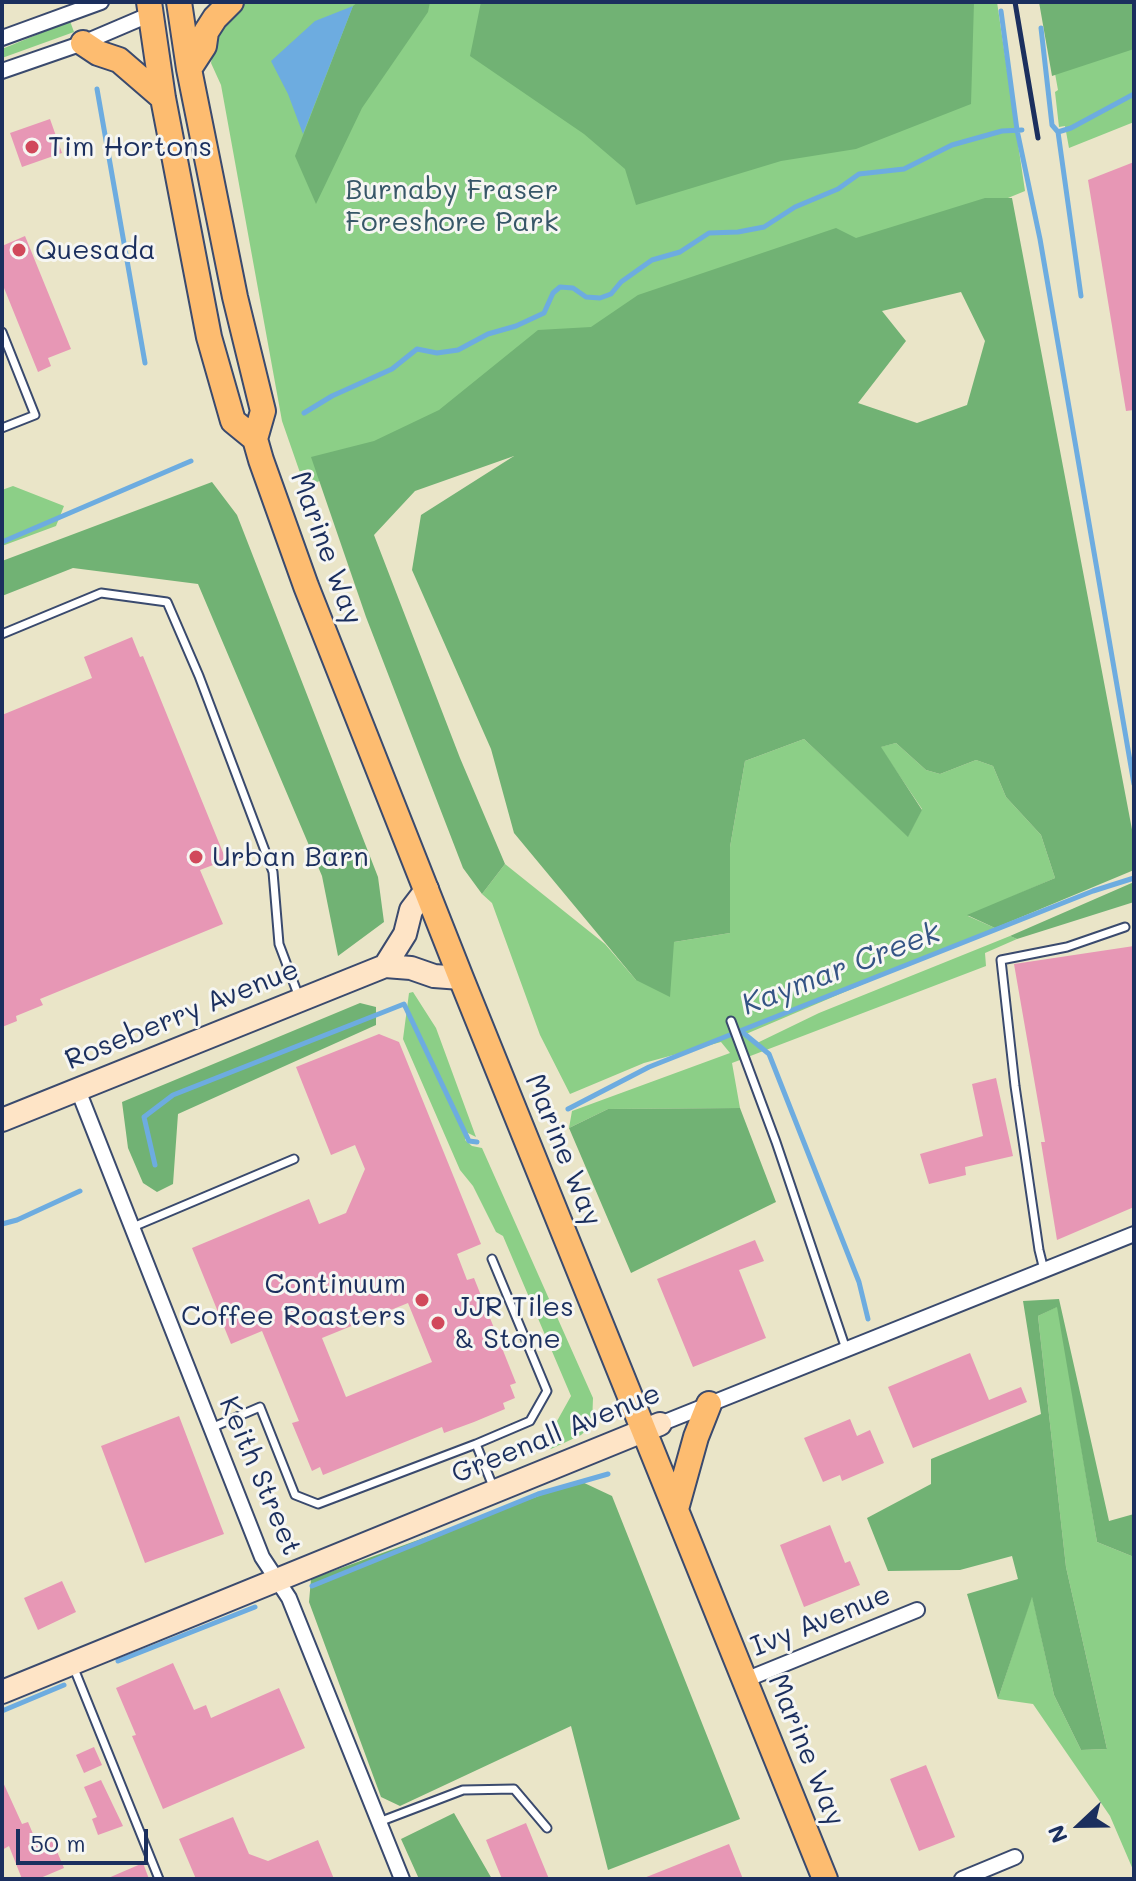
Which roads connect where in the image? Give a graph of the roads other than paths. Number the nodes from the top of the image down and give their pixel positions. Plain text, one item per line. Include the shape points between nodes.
1 (101, 2) edge
2 (231, 2) edge
3 (181, 3) edge
4 (150, 8) edge
5 (2, 38) edge
6 (83, 43) junction
7 (189, 69) junction
8 (2, 71) edge
9 (163, 98) junction
10 (2, 332) edge
11 (2, 428) edge
12 (255, 439) junction
13 (2, 634) edge
14 (427, 889) junction
15 (1125, 927) dead end
16 (385, 966) junction
17 (461, 978) junction
18 (300, 999) junction
19 (731, 1021) dead end
20 (78, 1090) junction
21 (2, 1120) edge
22 (294, 1159) dead end
23 (133, 1227) junction
24 (1134, 1234) edge
25 (492, 1259) dead end
26 (1044, 1270) junction
27 (846, 1351) junction
28 (709, 1404) junction
29 (652, 1427) junction
30 (211, 1428) junction
31 (476, 1444) junction
32 (495, 1491) junction
33 (676, 1509) junction
34 (277, 1580) junction
35 (917, 1610) dead end
36 (72, 1662) junction
37 (745, 1680) junction
38 (2, 1692) edge
39 (379, 1822) junction
40 (547, 1828) dead end
41 (1015, 1857) dead end
42 (159, 1879) edge
43 (402, 1879) edge
44 (825, 1879) edge
45 (962, 1879) edge

1 - 5 street
2 - 7 main road via 206,32 204,46
3 - 4 street
3 - 7 main road, Marine Way
4 - 6 street
4 - 9 main road, Marine Way
6 - 8 street
6 - 9 main road via 119,60
7 - 12 main road, Marine Way via 263,411
9 - 12 main road, Marine Way via 213,351 233,421
10 - 11 lane via 35,415
12 - 14 main road, Marine Way via 306,586
13 - 18 lane via 101,593 167,602 273,872 279,944
14 - 16 street
14 - 17 main road, Marine Way
15 - 26 lane via 1067,947 1001,960
16 - 17 street
16 - 18 street, Roseberry Avenue
17 - 29 main road, Marine Way
18 - 20 street, Roseberry Avenue
19 - 27 lane
20 - 21 street, Roseberry Avenue
20 - 23 street, Keith Street
22 - 23 lane
23 - 30 street, Keith Street
24 - 26 street, Greenall Avenue
25 - 31 lane via 547,1391 530,1421
26 - 27 street, Greenall Avenue
27 - 28 street, Greenall Avenue
28 - 29 street, Greenall Avenue
28 - 33 main road
29 - 32 street, Greenall Avenue
29 - 33 main road, Marine Way
30 - 31 lane via 260,1407 295,1495 318,1504
30 - 34 street, Keith Street via 262,1557
31 - 32 lane
32 - 34 street, Greenall Avenue
33 - 37 main road, Marine Way
34 - 36 street, Greenall Avenue
34 - 39 street, Keith Street via 289,1598
35 - 37 street, Ivy Avenue
36 - 38 street, Greenall Avenue
36 - 42 lane
37 - 44 main road, Marine Way
39 - 40 lane via 463,1790 514,1789
39 - 43 street, Keith Street
41 - 45 street

